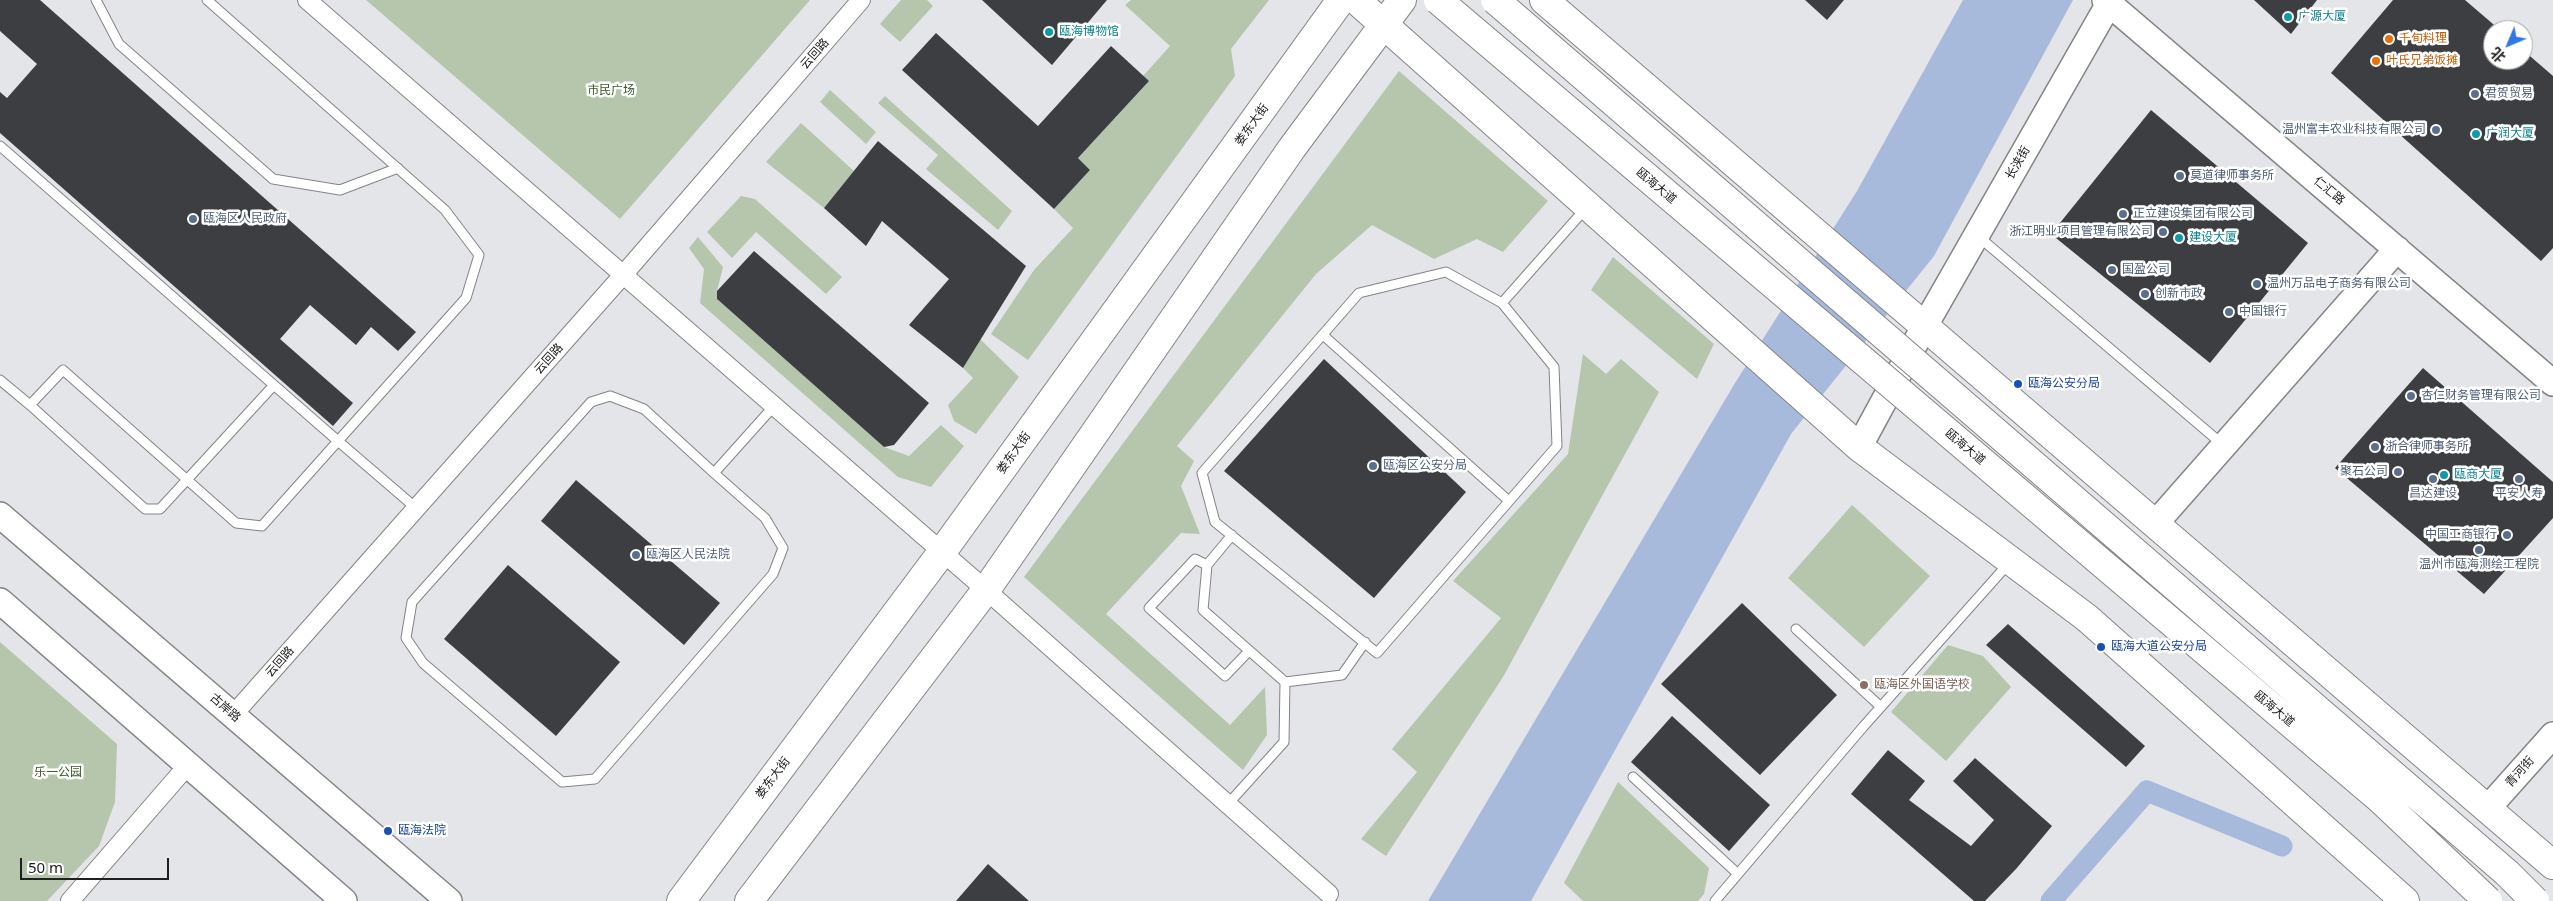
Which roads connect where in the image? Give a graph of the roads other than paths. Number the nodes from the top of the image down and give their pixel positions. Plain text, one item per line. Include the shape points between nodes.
1 (96, 0) edge
2 (207, 0) edge
3 (307, 0) edge
4 (861, 0) edge
5 (1342, 0) edge
6 (1356, 0) edge
7 (1402, 0) edge
8 (1438, 0) edge
9 (1495, 0) edge
10 (1544, 0) edge
11 (2109, 1) edge
12 (1384, 24) junction
13 (0, 146) edge
14 (398, 168) junction
15 (1588, 206) junction
16 (1977, 235) junction
17 (2397, 249) junction
18 (623, 275) junction
19 (1502, 303) junction
20 (1924, 326) junction
21 (1322, 335) junction
22 (0, 380) edge
23 (2553, 383) edge
24 (274, 385) junction
25 (30, 405) junction
26 (774, 406) junction
27 (338, 441) junction
28 (2224, 446) junction
29 (1859, 447) junction
30 (714, 473) junction
31 (188, 482) junction
32 (1509, 501) junction
33 (416, 508) junction
34 (0, 515) edge
35 (2155, 524) junction
36 (1232, 535) junction
37 (942, 552) junction
38 (2011, 561) junction
39 (1207, 566) junction
40 (986, 590) junction
41 (0, 601) edge
42 (1796, 628) dead end
43 (1365, 642) junction
44 (1249, 650) junction
45 (1285, 682) junction
46 (1880, 707) junction
47 (233, 715) junction
48 (2553, 735) edge
49 (188, 765) junction
50 (1633, 777) dead end
51 (1228, 804) junction
52 (2487, 809) junction
53 (2553, 865) edge
54 (1738, 874) junction
55 (1329, 894) dead end
56 (70, 901) edge
57 (344, 901) edge
58 (449, 901) edge
59 (681, 901) edge
60 (749, 901) edge
61 (1715, 901) edge
62 (2405, 901) edge
63 (2488, 901) edge
64 (2535, 901) edge

1 - 14 lane via 119,44 274,178 340,190
2 - 14 lane
3 - 18 street
4 - 18 street, 云回路
5 - 37 main road, 娄东大街
6 - 12 main road
7 - 12 main road
8 - 63 main road, 瓯海大道, bridge via 2380,798
9 - 64 main road, bridge via 2492,860
10 - 20 main road
11 - 16 street, 长浃街
11 - 17 street, 仁汇路
12 - 15 main road
12 - 40 main road via 1292,148
13 - 24 lane
14 - 27 lane via 445,210 479,254 466,298
15 - 19 lane
15 - 29 main road
16 - 20 street, 长浃街
16 - 28 lane
17 - 23 street, 仁汇路
17 - 28 street
18 - 26 street
18 - 33 street, 云回路
19 - 21 lane via 1446,272 1359,293
19 - 32 lane via 1554,367 1556,446
20 - 29 street, 长浃街
20 - 35 main road
21 - 32 lane
21 - 36 lane via 1202,473 1215,522
22 - 25 lane
24 - 27 lane
24 - 31 lane
25 - 31 lane via 145,509 160,510
25 - 31 lane via 63,370
26 - 30 lane
26 - 37 street
27 - 31 lane via 262,526 236,523
27 - 33 lane
28 - 35 street
29 - 38 main road
30 - 30 lane via 644,409 610,396 590,402 412,602 406,638 423,664 562,782 595,779 773,574 783,548 765,518
32 - 43 lane via 1377,653
33 - 47 street, 云回路
34 - 47 street, 古岸路
35 - 52 main road
36 - 39 lane
36 - 43 lane
37 - 40 street
37 - 59 main road, 娄东大街
38 - 46 lane
38 - 62 main road via 2087,618
39 - 44 lane via 1203,610
39 - 44 lane via 1194,559 1149,608 1224,676
40 - 51 street
40 - 60 main road
41 - 49 street
42 - 46 lane
43 - 45 lane via 1342,675
44 - 45 lane
45 - 51 lane via 1284,742
46 - 54 lane
47 - 58 street, 古岸路
48 - 52 street, 青河街
49 - 56 street
49 - 57 street
50 - 54 lane
51 - 55 street
52 - 53 main road
54 - 61 lane

